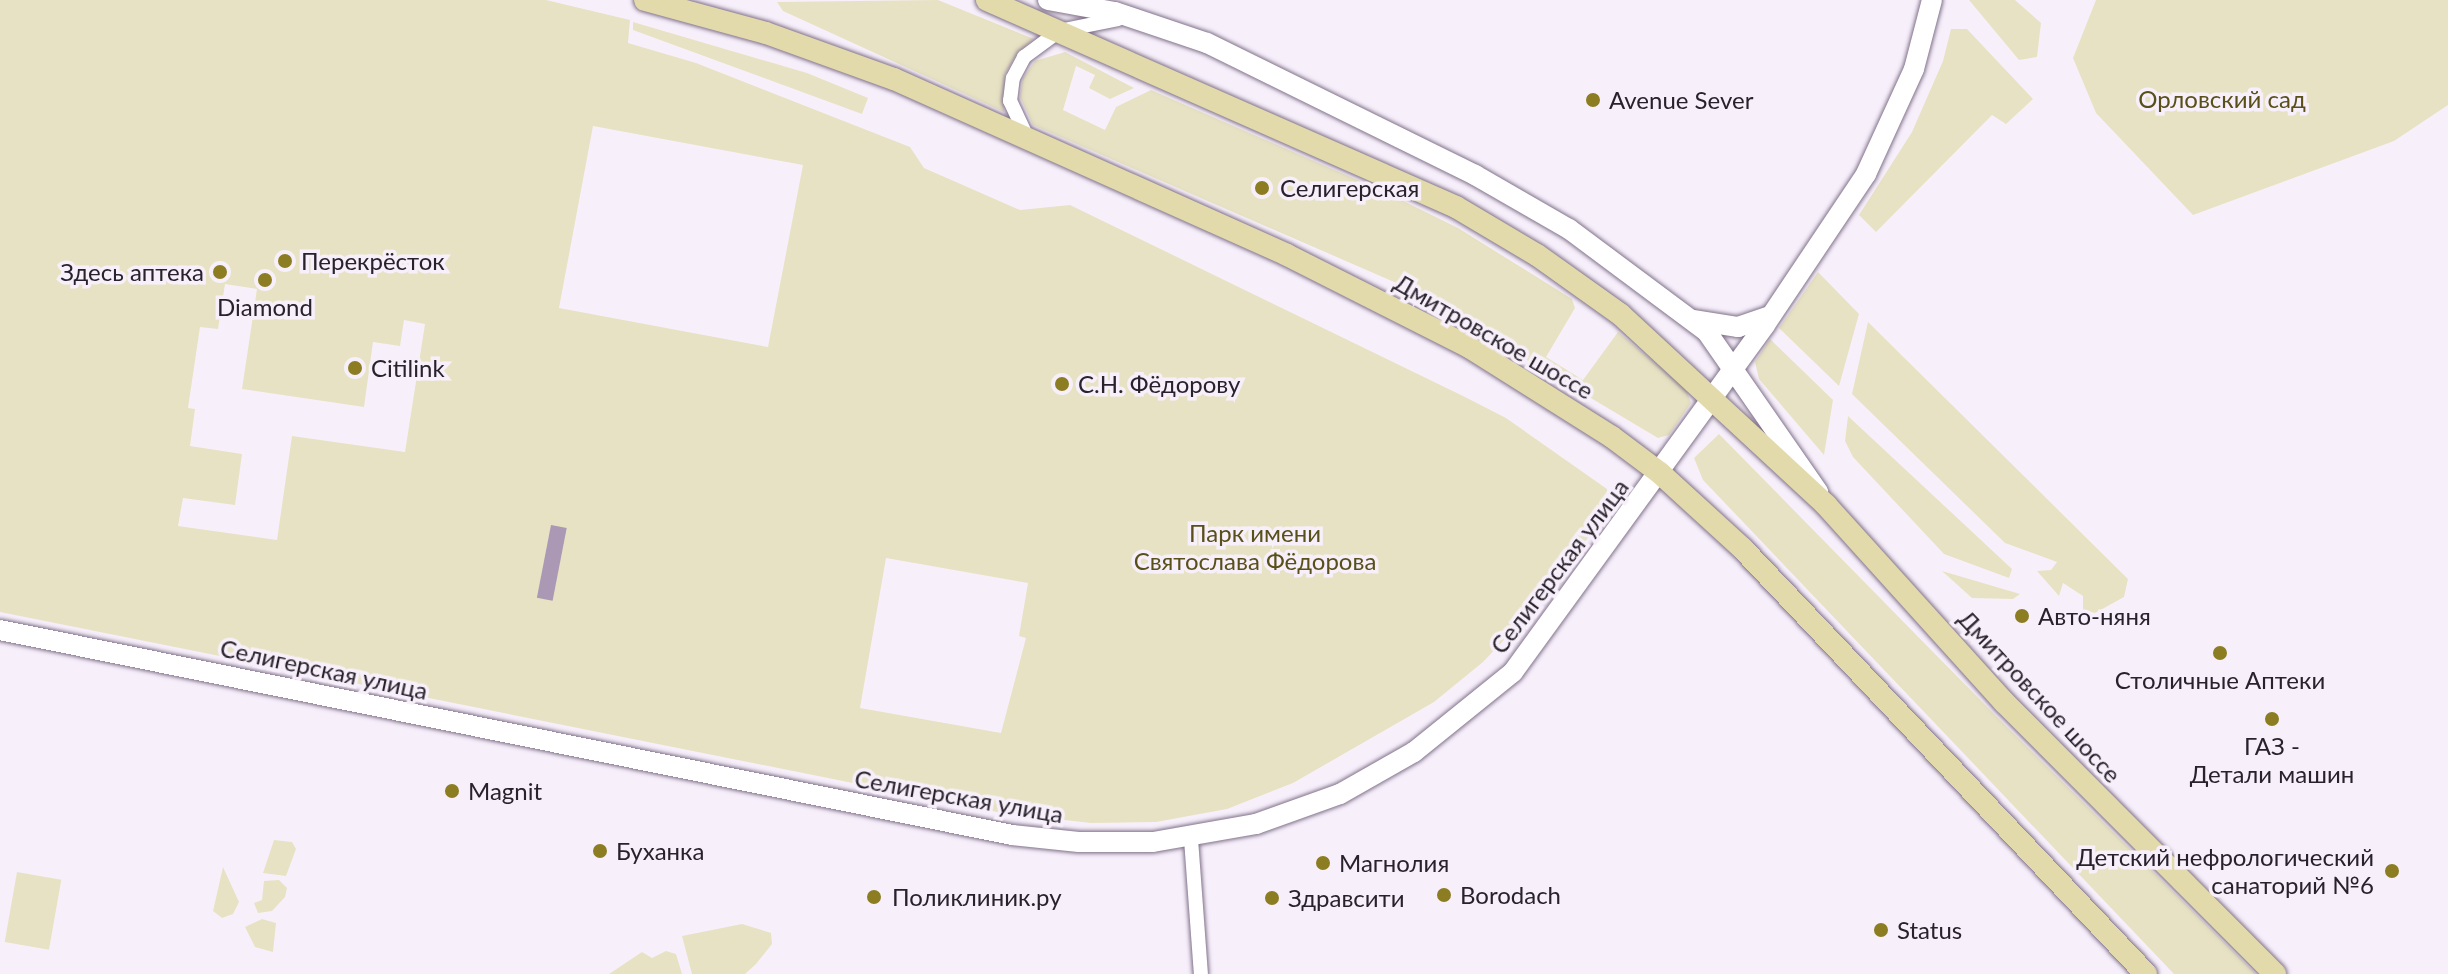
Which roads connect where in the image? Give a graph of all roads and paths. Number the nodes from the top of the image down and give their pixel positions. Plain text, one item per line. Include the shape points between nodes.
1 (645, 0) edge
2 (987, 0) edge
3 (1048, 0) edge
4 (1129, 0) edge
5 (1932, 0) edge
6 (1139, 18) junction
7 (1059, 31) junction
8 (1207, 43) junction
9 (1042, 147) junction
10 (1773, 314) junction
11 (1693, 320) junction
12 (1735, 367) junction
13 (1712, 397) junction
14 (1660, 473) junction
15 (1826, 505) junction
16 (0, 630) edge
17 (1191, 839) junction
18 (1201, 974) edge
19 (2146, 974) edge
20 (2275, 974) edge

1 - 9 main road, Дмитровское шоссе via 839,58
2 - 7 main road, Дмитровское шоссе
3 - 6 street
4 - 8 street
5 - 10 street, Селигерская улица via 1914,69 1884,141
6 - 7 street via 1088,21
6 - 8 street
7 - 9 street via 1024,57 1010,89 1017,123
7 - 13 main road, Дмитровское шоссе via 1456,207 1537,255 1621,315
8 - 11 street via 1475,175 1569,229
9 - 14 main road, Дмитровское шоссе via 1391,304 1469,347
10 - 11 street via 1738,327
10 - 12 street, Селигерская улица
11 - 12 street
12 - 13 street, Селигерская улица
12 - 15 street
13 - 14 street, Селигерская улица
13 - 15 main road, Дмитровское шоссе
14 - 17 street, Селигерская улица via 1513,672 1444,733 1340,794 1256,824
14 - 19 main road, Дмитровское шоссе via 1742,548
15 - 20 main road, Дмитровское шоссе via 2004,702
16 - 17 street, Селигерская улица via 1012,835 1079,842
17 - 18 street

